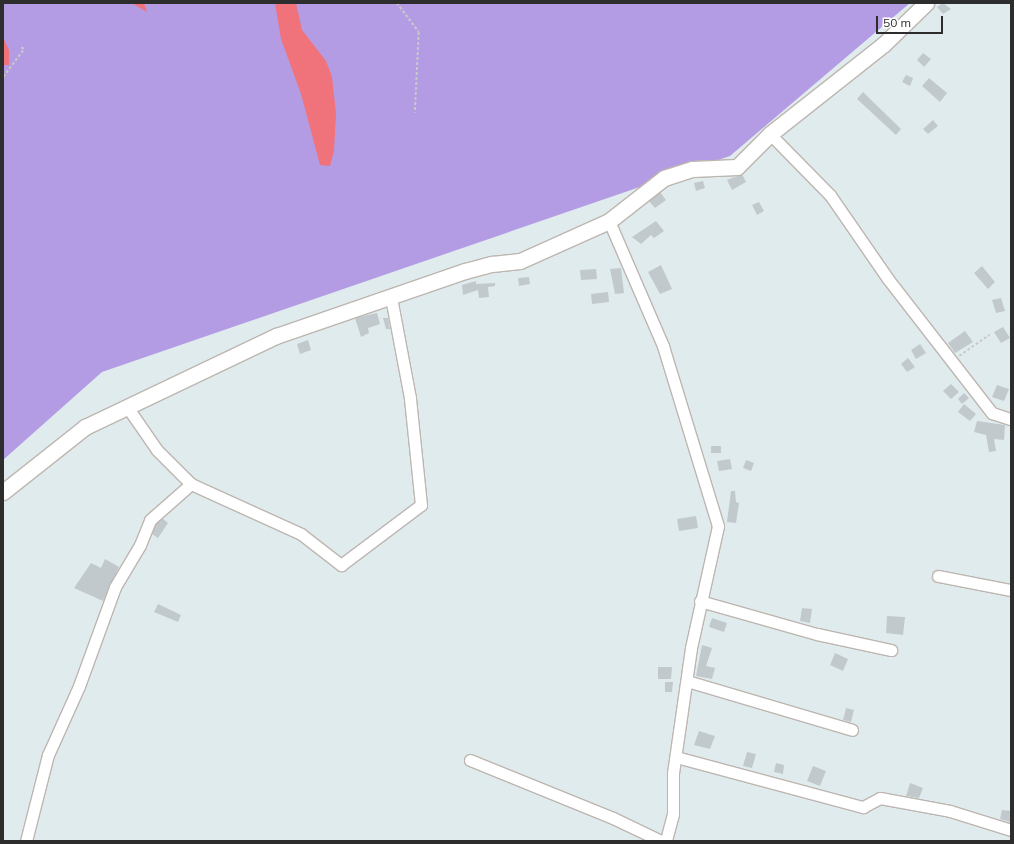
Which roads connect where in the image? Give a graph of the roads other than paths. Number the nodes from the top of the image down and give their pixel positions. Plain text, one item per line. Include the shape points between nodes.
1 (926, 3) edge
2 (770, 134) junction
3 (609, 221) junction
4 (391, 297) junction
5 (128, 408) junction
6 (1011, 418) edge
7 (191, 484) junction
8 (3, 492) edge
9 (938, 576) dead end
10 (1011, 590) edge
11 (700, 601) junction
12 (890, 650) dead end
13 (687, 681) junction
14 (852, 730) dead end
15 (676, 757) junction
16 (470, 760) dead end
17 (1011, 830) edge
18 (26, 841) edge
19 (661, 841) edge
20 (666, 841) edge

1 - 2 main road via 884,44
2 - 3 main road via 737,167 692,169 664,178
2 - 6 street via 830,195 888,279 992,413
3 - 4 main road via 520,260 465,271
3 - 11 street via 663,346 718,526
4 - 5 main road via 276,336
4 - 7 street via 410,398 421,505 341,566 301,534
5 - 7 street via 157,450
5 - 8 main road via 85,427
7 - 18 street via 150,520 140,545 115,587 101,619 79,686 48,755
9 - 10 street
11 - 12 street via 817,634
11 - 13 street
13 - 14 street
13 - 15 street
15 - 17 street via 863,807 880,798 950,811
15 - 20 street via 673,814
16 - 19 street via 613,818

